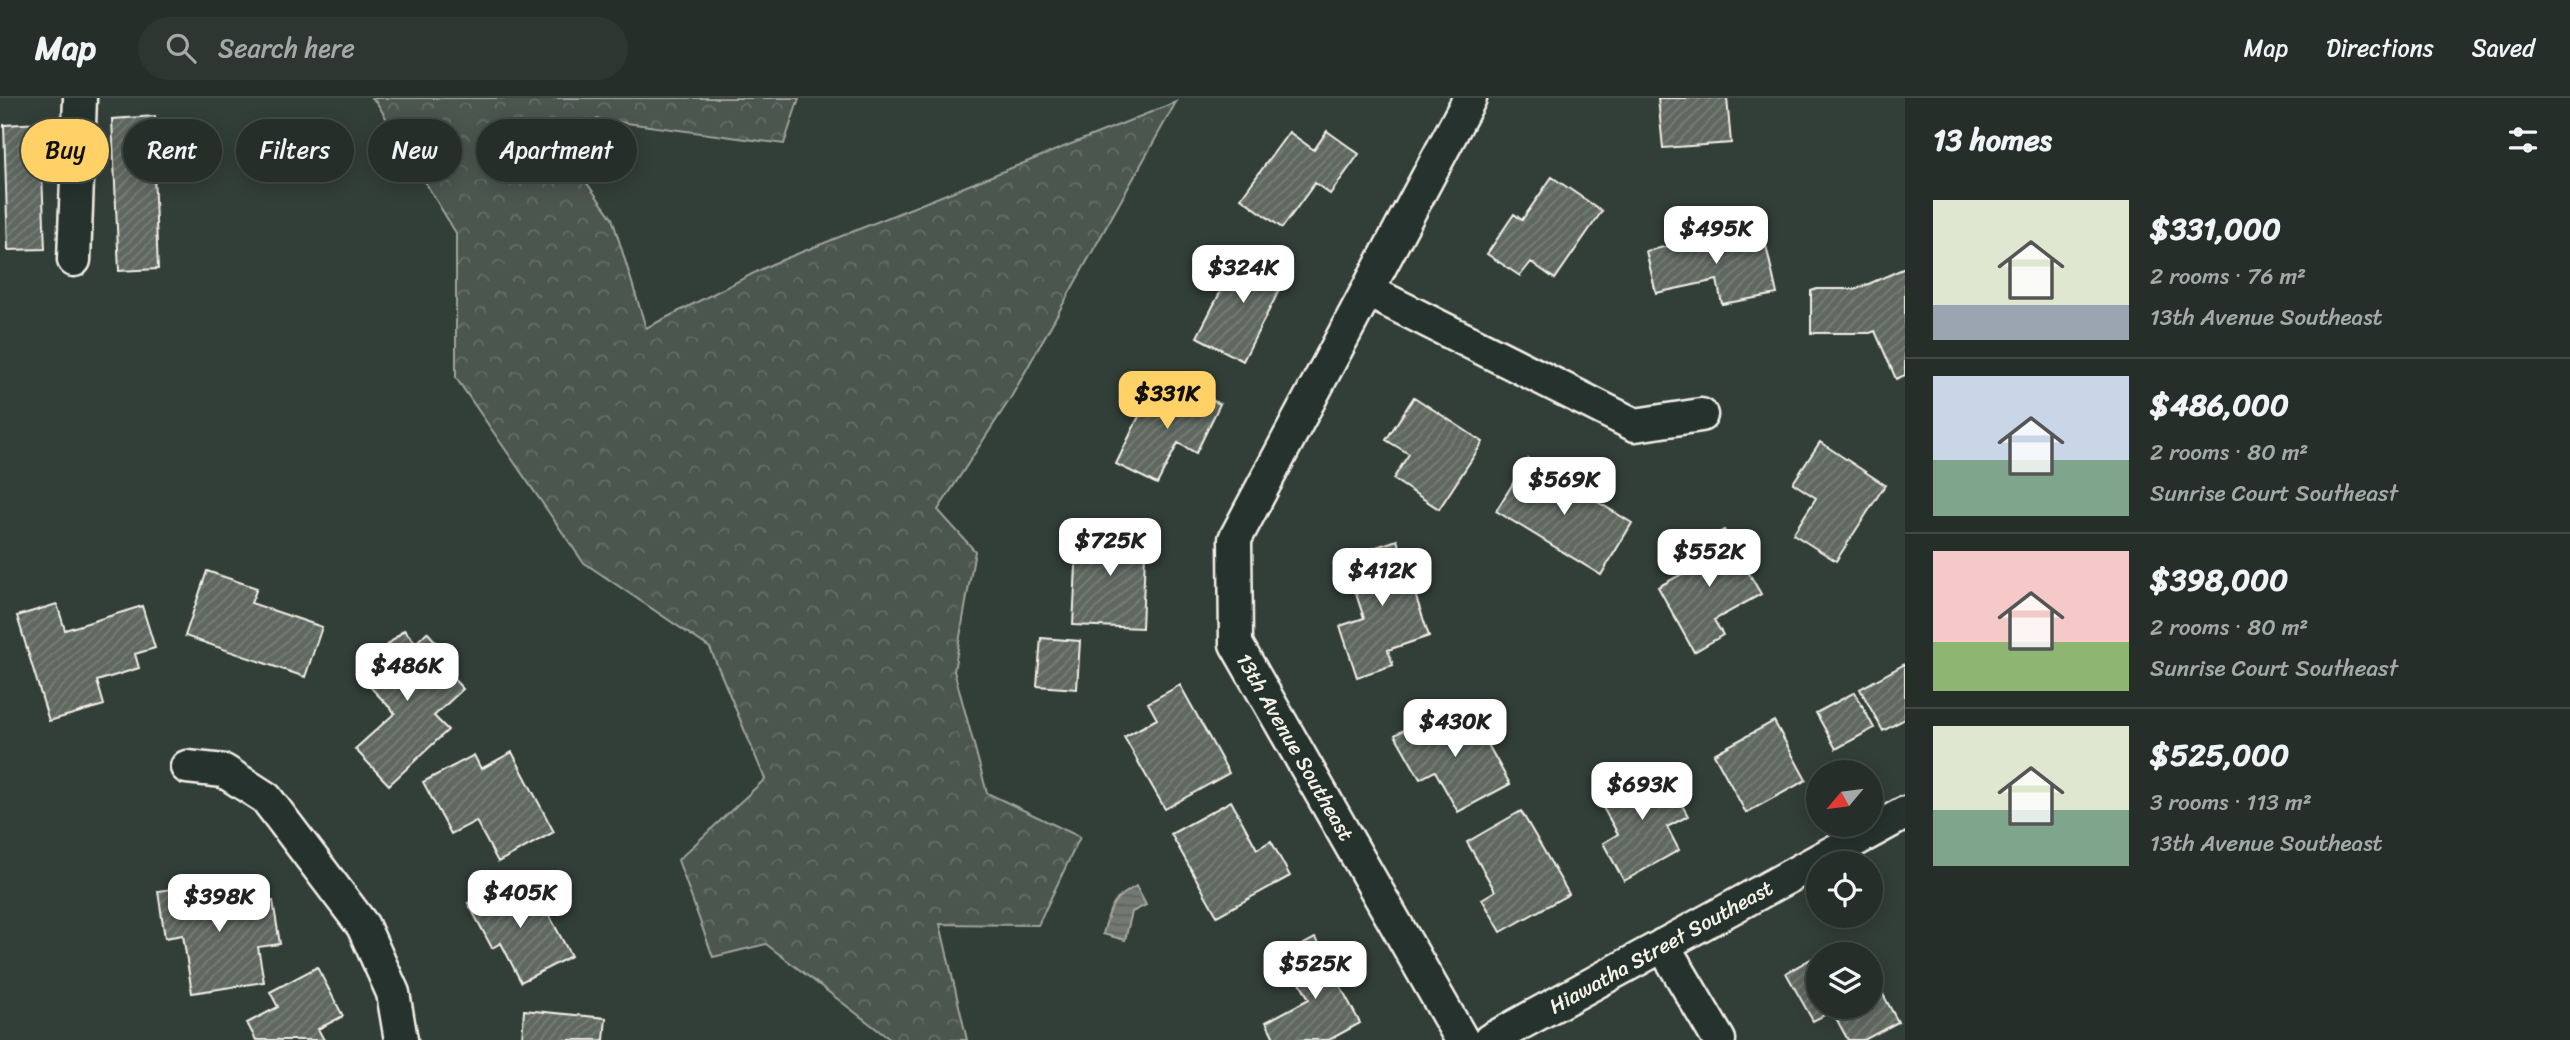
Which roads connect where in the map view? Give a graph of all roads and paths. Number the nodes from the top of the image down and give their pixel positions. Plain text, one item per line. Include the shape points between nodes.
1 (80, 98) edge
2 (1470, 98) edge
3 (75, 260) dead end
4 (1368, 291) junction
5 (1700, 415) dead end
6 (187, 766) dead end
7 (1905, 813) edge
8 (1663, 945) junction
9 (401, 1040) edge
10 (1462, 1040) edge
11 (1490, 1040) edge
12 (1719, 1040) edge

1 - 3 street
2 - 4 street, 13th Avenue Southeast
4 - 5 street via 1635,425
4 - 10 street, 13th Avenue Southeast via 1235,539 1236,644
6 - 9 street via 224,771 267,798 363,926 393,993
7 - 8 street, Hiawatha Street Southeast
8 - 11 street, Hiawatha Street Southeast
8 - 12 street

